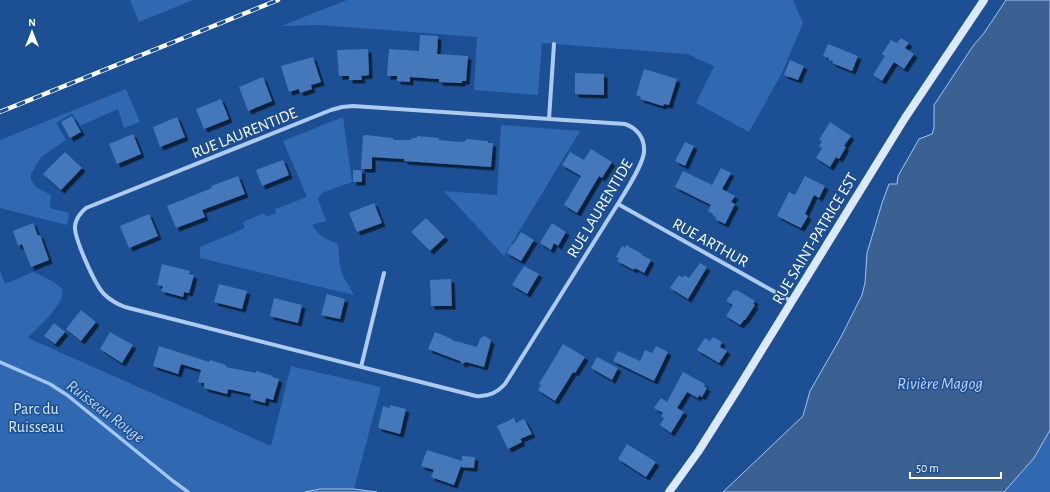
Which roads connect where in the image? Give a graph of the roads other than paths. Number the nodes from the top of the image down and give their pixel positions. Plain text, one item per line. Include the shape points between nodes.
1 (984, 0) edge
2 (554, 44) dead end
3 (549, 119) junction
4 (618, 204) junction
5 (384, 273) dead end
6 (792, 301) junction
7 (361, 367) junction
8 (669, 492) edge

1 - 6 street, RUE SAINT-PATRICE EST via 900,124
2 - 3 street
3 - 4 street, RUE LAURENTIDE via 625,124 635,129 644,146 643,158
3 - 7 street, RUE LAURENTIDE via 342,107 86,208 78,216 76,234 96,283 105,295 118,304
4 - 6 street, RUE ARTHUR
4 - 7 street, RUE LAURENTIDE via 505,384 497,392 487,396 476,396
5 - 7 street
6 - 8 street, RUE SAINT-PATRICE EST via 706,439

